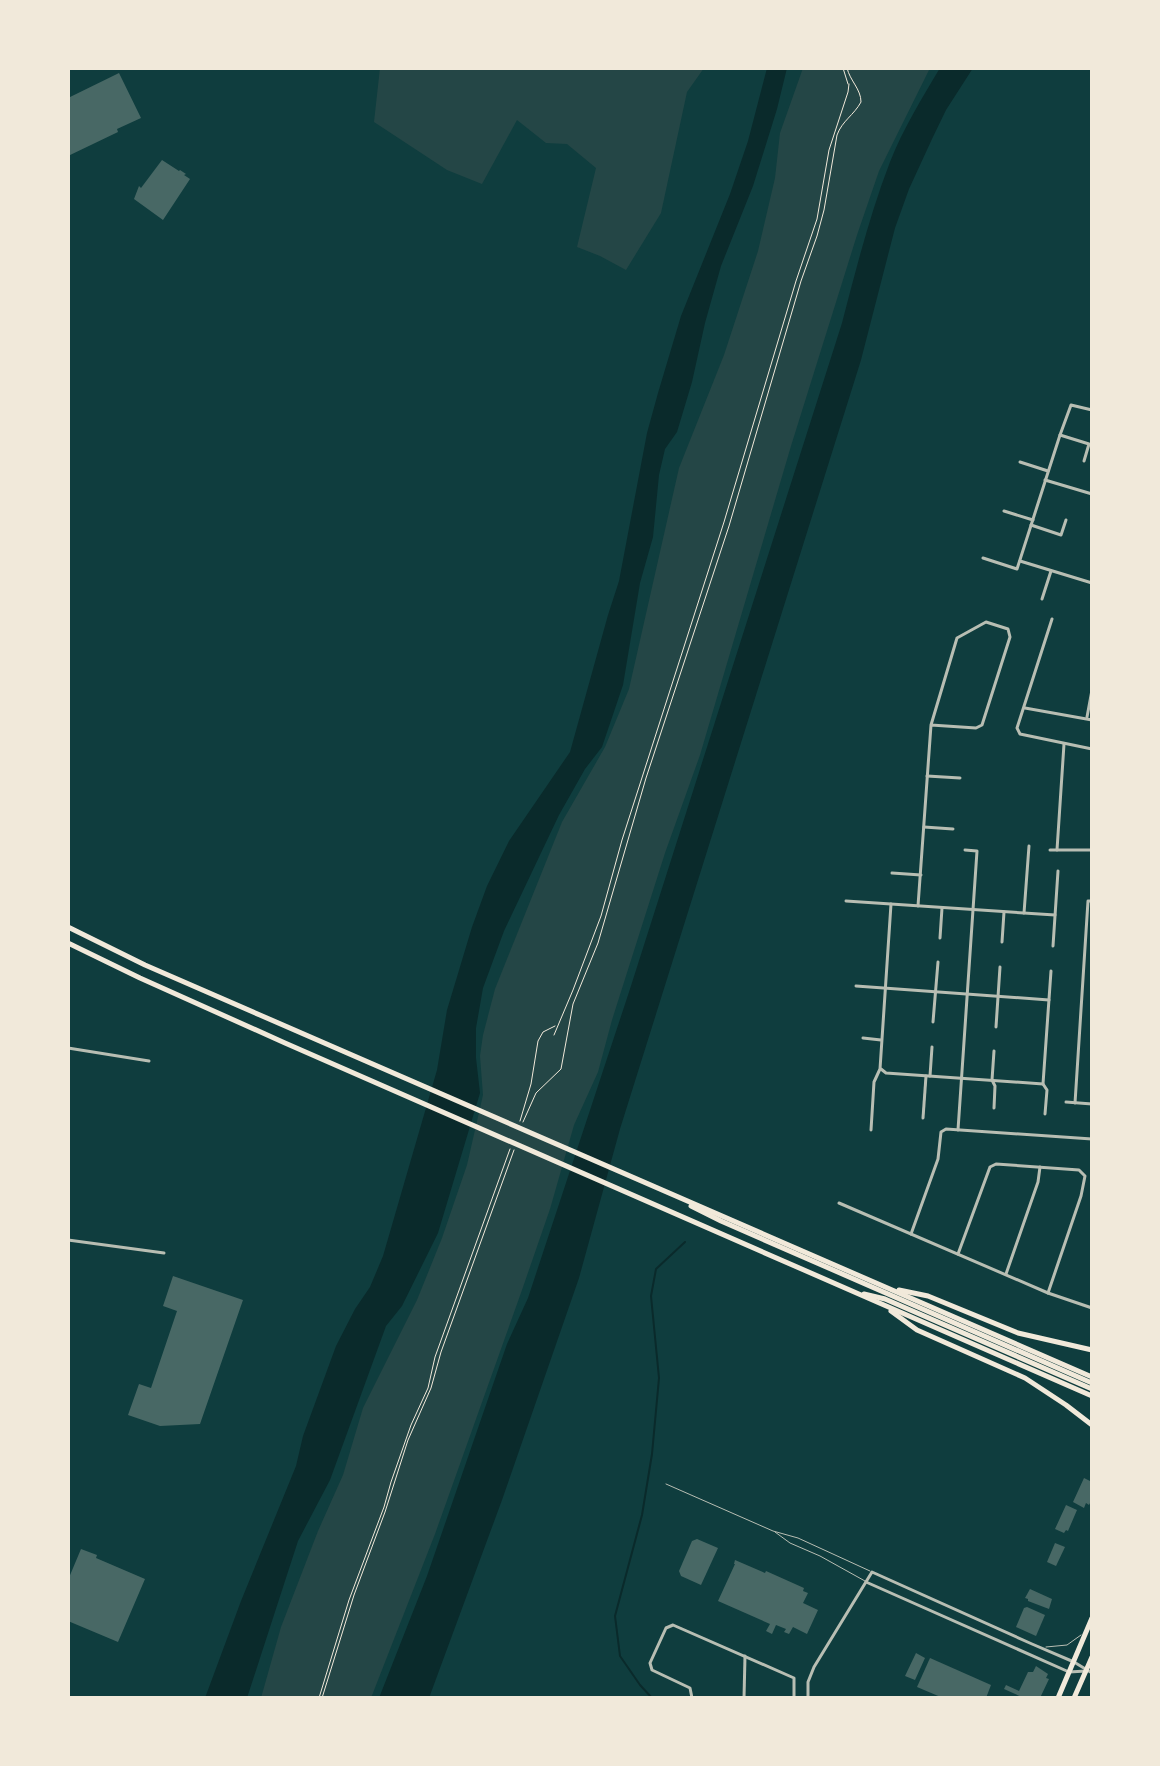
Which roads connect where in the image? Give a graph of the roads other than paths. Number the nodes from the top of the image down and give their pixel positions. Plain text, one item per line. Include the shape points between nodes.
1 (1092, 410) edge
2 (1060, 435) junction
3 (1084, 461) dead end
4 (1020, 462) dead end
5 (1048, 471) junction
6 (1045, 480) junction
7 (1092, 494) edge
8 (1004, 511) dead end
9 (1033, 520) junction
10 (1066, 520) dead end
11 (1031, 525) junction
12 (983, 558) dead end
13 (1020, 561) junction
14 (1051, 571) junction
15 (1092, 583) edge
16 (1042, 599) dead end
17 (1052, 619) dead end
18 (1092, 690) edge
19 (1024, 707) junction
20 (1086, 719) junction
21 (1092, 720) edge
22 (931, 725) junction
23 (1064, 744) junction
24 (1092, 749) edge
25 (927, 776) junction
26 (960, 778) dead end
27 (924, 827) junction
28 (953, 829) dead end
29 (1029, 846) dead end
30 (965, 850) dead end
31 (1050, 850) dead end
32 (1057, 850) junction
33 (1092, 850) edge
34 (1058, 871) dead end
35 (892, 873) dead end
36 (921, 875) junction
37 (846, 901) dead end
38 (1090, 901) edge
39 (891, 904) junction
40 (918, 906) junction
41 (942, 908) junction
42 (973, 910) junction
43 (1004, 912) junction
44 (1024, 913) junction
45 (1055, 915) junction
46 (68, 927) edge
47 (940, 938) dead end
48 (1002, 942) dead end
49 (68, 943) edge
50 (1053, 946) dead end
51 (938, 962) dead end
52 (1000, 967) dead end
53 (1051, 971) dead end
54 (856, 986) dead end
55 (885, 988) junction
56 (936, 992) junction
57 (967, 994) junction
58 (998, 996) junction
59 (1049, 1000) junction
60 (933, 1022) dead end
61 (996, 1027) dead end
62 (863, 1038) dead end
63 (881, 1040) junction
64 (932, 1047) dead end
65 (68, 1048) edge
66 (994, 1051) dead end
67 (149, 1061) dead end
68 (880, 1069) junction
69 (928, 1076) junction
70 (961, 1078) junction
71 (992, 1080) junction
72 (1043, 1084) junction
73 (1066, 1102) dead end
74 (1075, 1103) junction
75 (1092, 1104) edge
76 (994, 1108) dead end
77 (1045, 1114) dead end
78 (923, 1118) dead end
79 (871, 1130) dead end
80 (958, 1130) junction
81 (1092, 1139) edge
82 (1040, 1167) junction
83 (673, 1195) junction
84 (839, 1203) dead end
85 (911, 1234) junction
86 (68, 1240) edge
87 (164, 1253) dead end
88 (958, 1254) junction
89 (1005, 1275) junction
90 (890, 1288) junction
91 (851, 1291) junction
92 (1048, 1293) junction
93 (884, 1305) junction
94 (1092, 1308) edge
95 (1092, 1350) edge
96 (1092, 1377) edge
97 (1092, 1383) edge
98 (1092, 1389) edge
99 (1092, 1396) edge
100 (1092, 1425) edge
101 (666, 1484) dead end
102 (773, 1531) junction
103 (872, 1572) junction
104 (866, 1582) junction
105 (1092, 1618) edge
106 (1088, 1627) junction
107 (1042, 1647) junction
108 (745, 1656) junction
109 (1092, 1657) edge
110 (1074, 1662) junction
111 (1069, 1672) junction
112 (1089, 1672) edge
113 (692, 1698) edge
114 (744, 1698) edge
115 (794, 1698) edge
116 (808, 1698) edge
117 (1058, 1698) edge
118 (1074, 1698) edge

1 - 2 street via 1071,405
2 - 3 street via 1089,444
2 - 5 street
4 - 5 street
5 - 6 street
6 - 7 street
6 - 9 street
8 - 9 street
9 - 11 street
10 - 11 street via 1061,535
11 - 13 street
12 - 13 street via 1017,569
13 - 14 street
14 - 15 street
14 - 16 street
17 - 19 street
18 - 20 street
19 - 20 street
19 - 23 street via 1020,734
20 - 21 street
22 - 22 street via 957,638 986,622 1008,629 1010,637 982,725
22 - 25 street
23 - 24 street
23 - 32 street
25 - 26 street
25 - 27 street
27 - 28 street
27 - 36 street
29 - 44 street
30 - 42 street via 977,851
31 - 32 street
32 - 33 street
34 - 45 street
35 - 36 street
36 - 40 street
37 - 39 street
38 - 74 street
39 - 40 street
39 - 55 street
40 - 41 street
41 - 42 street
41 - 47 street
42 - 43 street
42 - 57 street
43 - 44 street
43 - 48 street
44 - 45 street
45 - 50 street
46 - 83 main road
49 - 91 main road
51 - 56 street
52 - 58 street
53 - 59 street
54 - 55 street
55 - 56 street
55 - 63 street
56 - 57 street
56 - 60 street
57 - 58 street
57 - 70 street
58 - 59 street
58 - 61 street
59 - 72 street
62 - 63 street
63 - 68 street
64 - 69 street
65 - 67 street
66 - 71 street
68 - 69 street
68 - 79 street via 874,1082
69 - 70 street
69 - 78 street
70 - 71 street
70 - 80 street
71 - 72 street
71 - 76 street
72 - 77 street
73 - 74 street
74 - 75 street
80 - 81 street
80 - 85 street via 941,1132 938,1159
82 - 88 street via 990,1167
82 - 89 street
82 - 92 street via 1079,1170 1085,1176
83 - 90 main road
83 - 97 main road via 721,1221
84 - 85 street
85 - 88 street
86 - 87 street
88 - 89 street
89 - 92 street
90 - 95 main road via 928,1296 1018,1333
90 - 96 main road
91 - 93 main road
91 - 98 main road via 885,1299
92 - 94 street
93 - 99 main road
93 - 100 main road via 917,1330 1025,1378
101 - 102 lane
102 - 103 lane
102 - 104 lane
103 - 104 street
103 - 107 street
104 - 111 street
104 - 116 street via 814,1667
105 - 106 main road
106 - 107 lane via 1067,1645
106 - 110 main road
107 - 110 street
108 - 113 street via 686,1629 666,1628 650,1663 652,1670 690,1688
108 - 114 street
108 - 115 street via 794,1678
109 - 112 main road
110 - 111 main road
110 - 112 street
111 - 112 street
111 - 117 main road
112 - 118 main road

